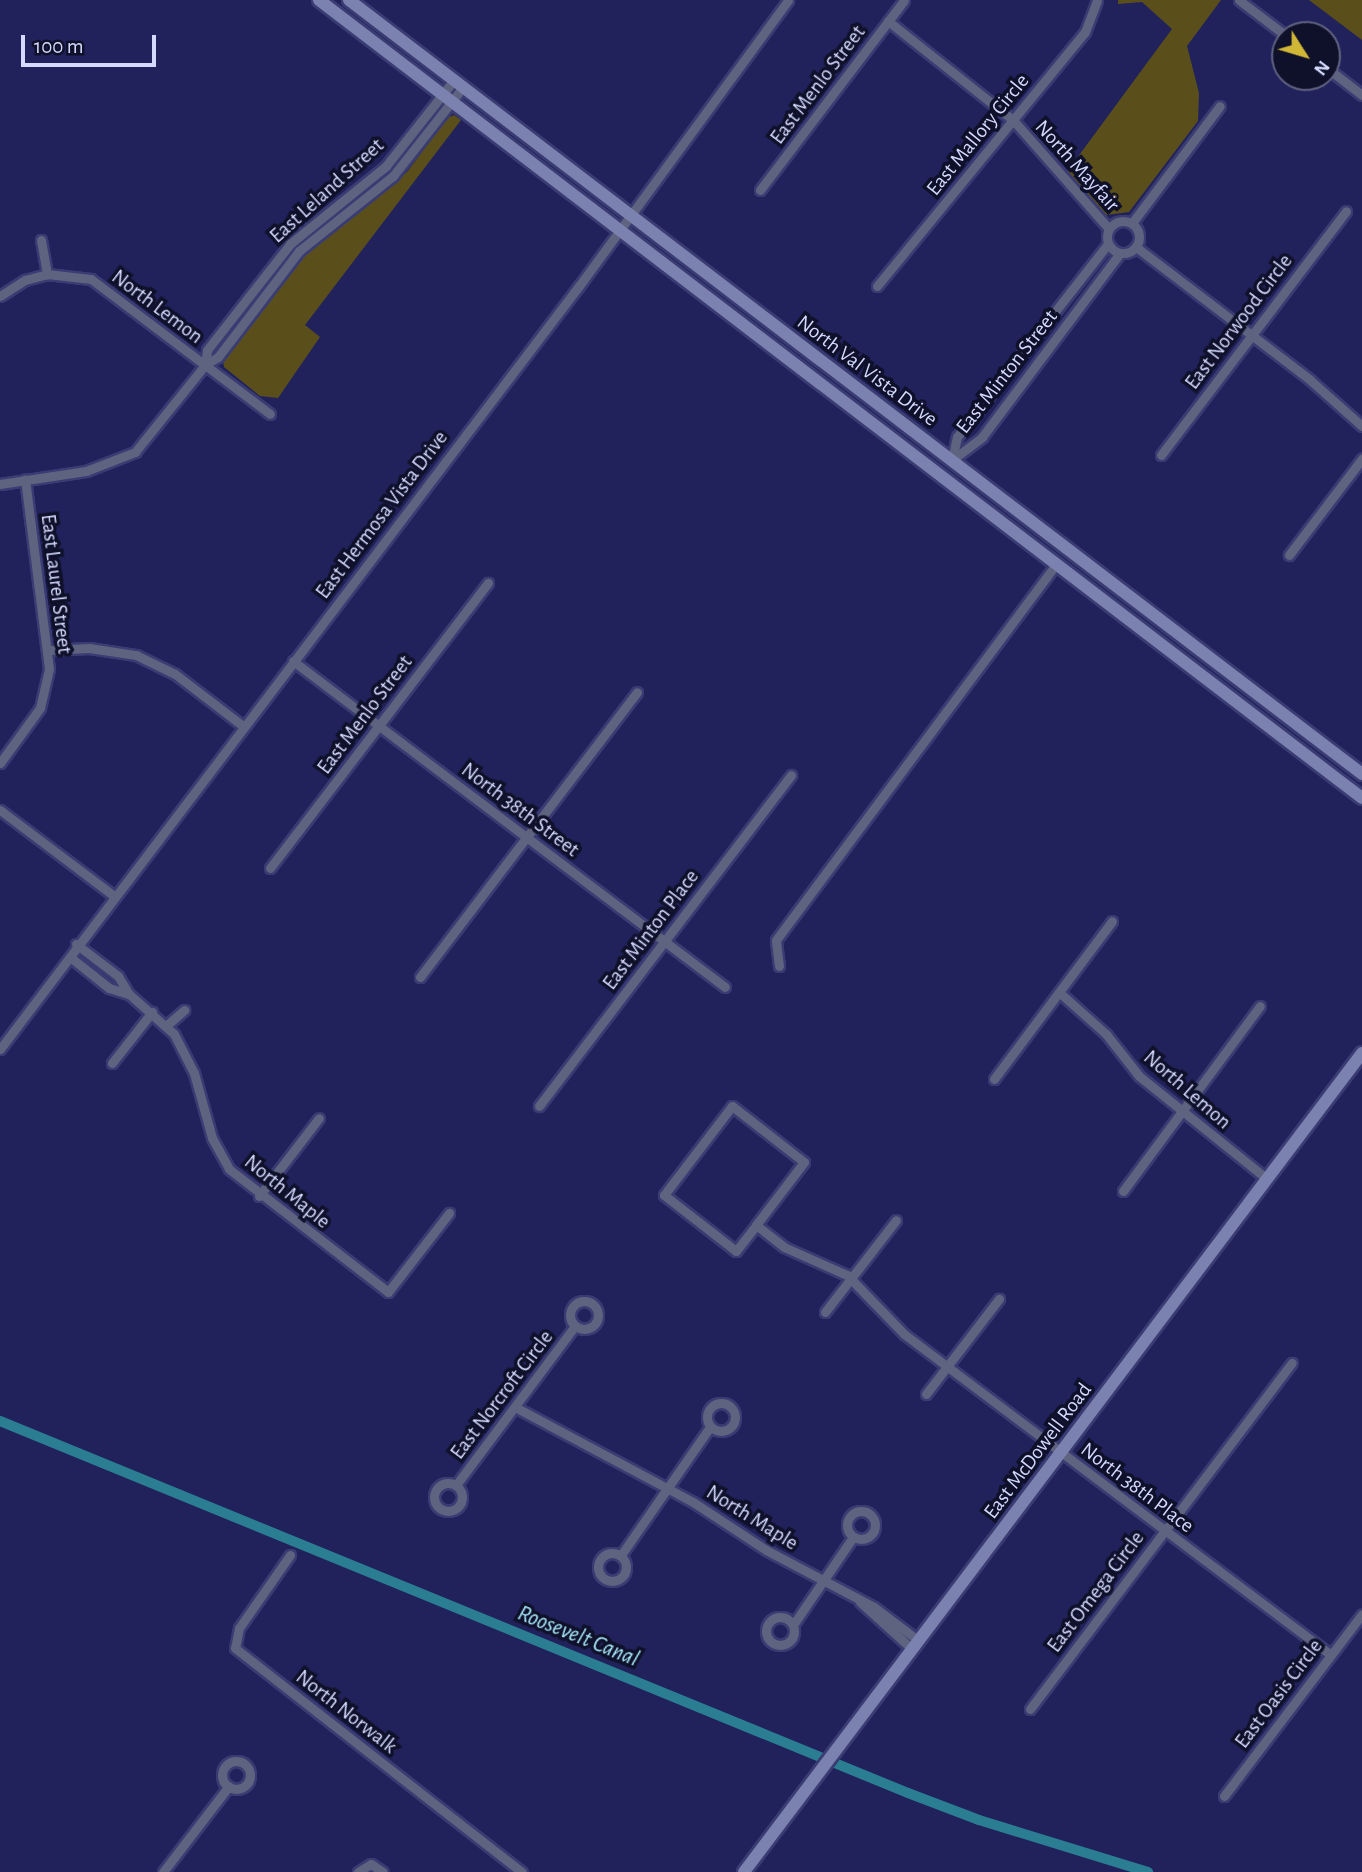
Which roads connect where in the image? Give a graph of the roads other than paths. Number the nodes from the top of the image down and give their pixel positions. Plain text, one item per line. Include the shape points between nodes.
1 (319, 0) edge
2 (349, 0) edge
3 (788, 0) edge
4 (904, 0) edge
5 (1239, 0) edge
6 (1097, 1) edge
7 (888, 21) junction
8 (1271, 24) edge
9 (1341, 79) edge
10 (459, 83) junction
11 (1362, 95) edge
12 (448, 98) junction
13 (1220, 106) dead end
14 (1013, 121) junction
15 (760, 190) dead end
16 (1346, 211) dead end
17 (628, 213) junction
18 (1132, 223) junction
19 (617, 227) junction
20 (1109, 229) junction
21 (41, 240) dead end
22 (1108, 244) junction
23 (1136, 247) junction
24 (1120, 253) junction
25 (47, 274) junction
26 (877, 286) dead end
27 (0, 296) edge
28 (1252, 334) junction
29 (205, 365) junction
30 (852, 384) junction
31 (841, 398) junction
32 (871, 398) junction
33 (860, 413) junction
34 (271, 414) dead end
35 (1362, 426) edge
36 (909, 427) junction
37 (898, 442) junction
38 (1161, 455) dead end
39 (1362, 459) edge
40 (952, 460) junction
41 (941, 474) junction
42 (973, 476) junction
43 (25, 480) junction
44 (0, 484) edge
45 (962, 491) junction
46 (1069, 549) junction
47 (1289, 555) dead end
48 (1057, 564) junction
49 (1092, 567) junction
50 (1081, 582) junction
51 (488, 583) dead end
52 (50, 650) junction
53 (293, 661) junction
54 (1229, 672) junction
55 (1218, 687) junction
56 (637, 692) dead end
57 (379, 725) junction
58 (243, 726) junction
59 (1327, 747) junction
60 (1315, 762) junction
61 (0, 763) edge
62 (1362, 774) edge
63 (791, 775) dead end
64 (1362, 798) edge
65 (0, 810) edge
66 (526, 837) junction
67 (271, 868) dead end
68 (113, 895) junction
69 (1112, 921) dead end
70 (664, 941) junction
71 (76, 944) junction
72 (70, 957) junction
73 (779, 966) dead end
74 (420, 976) dead end
75 (724, 987) dead end
76 (1060, 993) junction
77 (129, 994) junction
78 (1259, 1006) dead end
79 (184, 1010) dead end
80 (152, 1012) junction
81 (167, 1025) junction
82 (0, 1049) edge
83 (1362, 1053) edge
84 (112, 1063) dead end
85 (994, 1079) dead end
86 (539, 1106) dead end
87 (1182, 1112) junction
88 (319, 1118) dead end
89 (1266, 1179) junction
90 (1123, 1191) dead end
91 (259, 1196) junction
92 (449, 1213) dead end
93 (897, 1220) dead end
94 (755, 1225) junction
95 (851, 1279) junction
96 (999, 1299) dead end
97 (825, 1312) dead end
98 (575, 1326) dead end
99 (1292, 1363) dead end
100 (947, 1366) junction
101 (926, 1394) dead end
102 (515, 1407) junction
103 (710, 1427) dead end
104 (1061, 1452) junction
105 (456, 1485) dead end
106 (668, 1489) junction
107 (1165, 1531) junction
108 (853, 1536) dead end
109 (290, 1555) dead end
110 (621, 1555) dead end
111 (824, 1582) junction
112 (1362, 1614) edge
113 (793, 1625) dead end
114 (916, 1645) junction
115 (1331, 1655) junction
116 (1030, 1709) dead end
117 (229, 1786) dead end
118 (1224, 1796) dead end
119 (163, 1872) edge
120 (358, 1872) edge
121 (383, 1872) edge
122 (522, 1872) edge
123 (744, 1872) edge

1 - 12 main road, North Val Vista Drive
2 - 10 main road, North Val Vista Drive
3 - 17 street, East Hermosa Vista Drive
4 - 7 street, East Menlo Street
5 - 8 street
6 - 14 street, East Mallory Circle via 1085,32
7 - 14 street, North Mayfair
7 - 15 street, East Menlo Street
9 - 11 street
10 - 12 street, East Leland Street
10 - 17 main road, North Val Vista Drive
12 - 19 main road, North Val Vista Drive
12 - 29 street, East Leland Street via 376,176 290,244 207,350
13 - 18 street
14 - 20 street, North Mayfair
14 - 26 street, East Mallory Circle
16 - 28 street, East Norwood Circle
17 - 19 street, East Hermosa Vista Drive
17 - 30 main road, North Val Vista Drive
18 - 20 street via 1121,220
18 - 23 street via 1139,232
19 - 31 main road, North Val Vista Drive
19 - 53 street, East Hermosa Vista Drive via 579,286
20 - 22 street
21 - 25 street
22 - 24 street
22 - 40 street, East Minton Street via 957,438
23 - 24 street
23 - 28 street
24 - 40 street, East Minton Street via 982,437
25 - 27 street via 24,280
25 - 29 street, North Lemon via 91,279
28 - 35 street
28 - 38 street, East Norwood Circle
29 - 34 street, North Lemon
29 - 43 street, East Leland Street via 155,431 122,460
30 - 31 main road
30 - 32 main road, North Val Vista Drive
31 - 33 main road, North Val Vista Drive
32 - 33 main road
32 - 36 main road, North Val Vista Drive
33 - 37 main road, North Val Vista Drive
36 - 37 main road
36 - 40 main road, North Val Vista Drive
37 - 41 main road, North Val Vista Drive
39 - 47 street
40 - 41 main road
40 - 42 main road, North Val Vista Drive
41 - 45 main road, North Val Vista Drive
42 - 45 main road
42 - 46 main road, North Val Vista Drive
43 - 44 street, East Leland Street
43 - 52 street, East Laurel Street
45 - 48 main road, North Val Vista Drive
46 - 48 main road
46 - 49 main road, North Val Vista Drive
48 - 50 main road, North Val Vista Drive
48 - 73 street via 776,940
49 - 50 main road
49 - 54 main road, North Val Vista Drive
50 - 55 main road, North Val Vista Drive
51 - 57 street, East Menlo Street
52 - 58 street via 101,649 136,655 175,674
52 - 61 street, East Laurel Street via 40,708
53 - 57 street, North 38th Street
53 - 58 street, East Hermosa Vista Drive
54 - 55 main road
54 - 59 main road, North Val Vista Drive
55 - 60 main road, North Val Vista Drive
56 - 66 street
57 - 66 street, North 38th Street
57 - 67 street, East Menlo Street
58 - 68 street, East Hermosa Vista Drive
59 - 60 main road
59 - 62 main road, North Val Vista Drive
60 - 64 main road, North Val Vista Drive
63 - 70 street, East Minton Place
65 - 68 street
66 - 70 street, North 38th Street
66 - 74 street
68 - 71 street, East Hermosa Vista Drive
69 - 76 street
70 - 75 street, North 38th Street
70 - 86 street, East Minton Place
71 - 72 street, East Hermosa Vista Drive
71 - 77 street, North Maple via 118,976
72 - 77 street, North Maple via 109,988
72 - 82 street, East Hermosa Vista Drive
76 - 85 street
76 - 87 street, North Lemon via 1093,1021 1139,1076
77 - 80 street, North Maple
78 - 87 street
79 - 81 street
80 - 81 street, North Maple
80 - 84 street
81 - 91 street, North Maple via 194,1073 218,1152 240,1182
83 - 89 main road, East McDowell Road
87 - 89 street, North Lemon
87 - 90 street
88 - 91 street
89 - 104 main road, East McDowell Road
91 - 92 street, North Maple via 388,1292
93 - 95 street
94 - 94 street via 736,1251 664,1195 732,1106 804,1162
94 - 95 street, North 38th Place via 783,1247
95 - 97 street
95 - 100 street, North 38th Place via 904,1334
96 - 100 street
98 - 102 street, East Norcroft Circle
99 - 107 street, East Omega Circle
100 - 101 street
100 - 104 street, North 38th Place
102 - 105 street, East Norcroft Circle
102 - 106 street, North Maple
103 - 106 street
104 - 107 street, North 38th Place
104 - 114 main road, East McDowell Road
106 - 110 street
106 - 111 street, North Maple
107 - 115 street, North 38th Place
107 - 116 street, East Omega Circle
108 - 111 street
109 - 122 street, North Norwalk via 239,1628 234,1648
111 - 113 street
111 - 114 street, North Maple via 859,1601
112 - 115 street, East Oasis Circle
114 - 123 main road, East McDowell Road
115 - 118 street, East Oasis Circle
117 - 119 street
120 - 121 street via 371,1864

